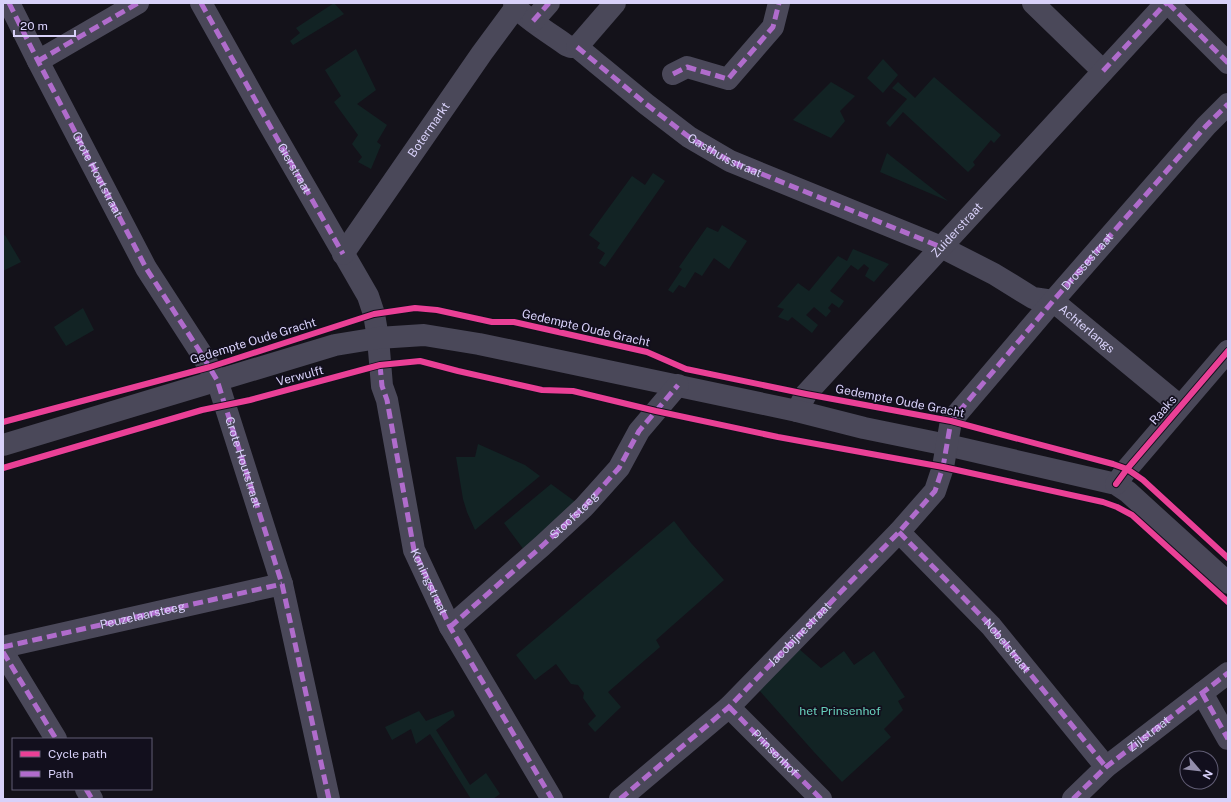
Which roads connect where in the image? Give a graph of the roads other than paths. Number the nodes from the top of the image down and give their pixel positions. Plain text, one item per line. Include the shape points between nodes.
1 (9, 3) edge
2 (138, 3) edge
3 (201, 3) edge
4 (549, 3) edge
5 (614, 3) edge
6 (779, 3) edge
7 (1033, 3) edge
8 (1167, 3) edge
9 (515, 5) edge
10 (533, 21) junction
11 (577, 47) junction
12 (38, 61) junction
13 (1228, 63) edge
14 (1104, 71) junction
15 (673, 74) dead end
16 (1228, 104) edge
17 (941, 247) junction
18 (343, 254) junction
19 (1053, 301) junction
20 (378, 338) junction
21 (1228, 350) edge
22 (217, 380) junction
23 (678, 385) junction
24 (1180, 406) junction
25 (797, 411) junction
26 (3, 445) edge
27 (947, 445) junction
28 (1116, 484) junction
29 (899, 532) junction
30 (282, 584) junction
31 (1228, 584) edge
32 (450, 627) junction
33 (3, 647) edge
34 (3, 652) edge
35 (1228, 673) edge
36 (1202, 693) junction
37 (729, 707) junction
38 (55, 738) edge
39 (1228, 739) edge
40 (1106, 767) junction
41 (87, 790) edge
42 (92, 799) edge
43 (329, 799) edge
44 (552, 799) edge
45 (620, 799) edge
46 (821, 799) edge
47 (1073, 799) edge

1 - 12 street, Grote Houtstraat
2 - 12 street
3 - 18 street, Gierstraat
4 - 10 street
5 - 11 street
6 - 15 street via 773,27 728,79 687,67
7 - 14 street
8 - 13 street
8 - 14 street, Zuiderstraat
9 - 10 street, Gasthuisstraat
9 - 18 street, Botermarkt
10 - 11 street, Gasthuisstraat via 566,45
11 - 17 street, Gasthuisstraat via 689,137 730,161
12 - 22 street, Grote Houtstraat via 146,268
14 - 17 street, Zuiderstraat
16 - 19 street, Drossestraat
17 - 19 street, Achterlangs via 994,274 1033,298
17 - 25 street, Zuiderstraat via 806,394
18 - 20 street, Gierstraat via 368,296
19 - 24 street, Achterlangs
19 - 27 street, Drossestraat via 951,421
20 - 22 street, Verwulft via 335,345
20 - 23 street, Verwulft via 424,335
20 - 32 street, Koningstraat via 382,386 387,400 414,550
21 - 24 street, Raaks
22 - 26 street, Verwulft
22 - 30 street, Grote Houtstraat
23 - 25 street
23 - 32 street, Stoofsteeg via 640,431 619,468 584,507
24 - 28 street, Raaks
25 - 27 street
27 - 28 street
27 - 29 street, Jacobijnestraat via 935,491
28 - 31 street via 1128,492
29 - 37 street, Jacobijnestraat
29 - 40 street, Nobelstraat via 991,626
30 - 33 street, Peuzelaarsteeg
30 - 43 street, Grote Houtstraat
32 - 44 street, Koningstraat
34 - 38 street
35 - 36 street, Zijlstraat
36 - 39 street
36 - 40 street, Zijlstraat
37 - 45 street, Jacobijnestraat
37 - 46 street, Prinsenhof
40 - 47 street, Zijlstraat
41 - 42 street

